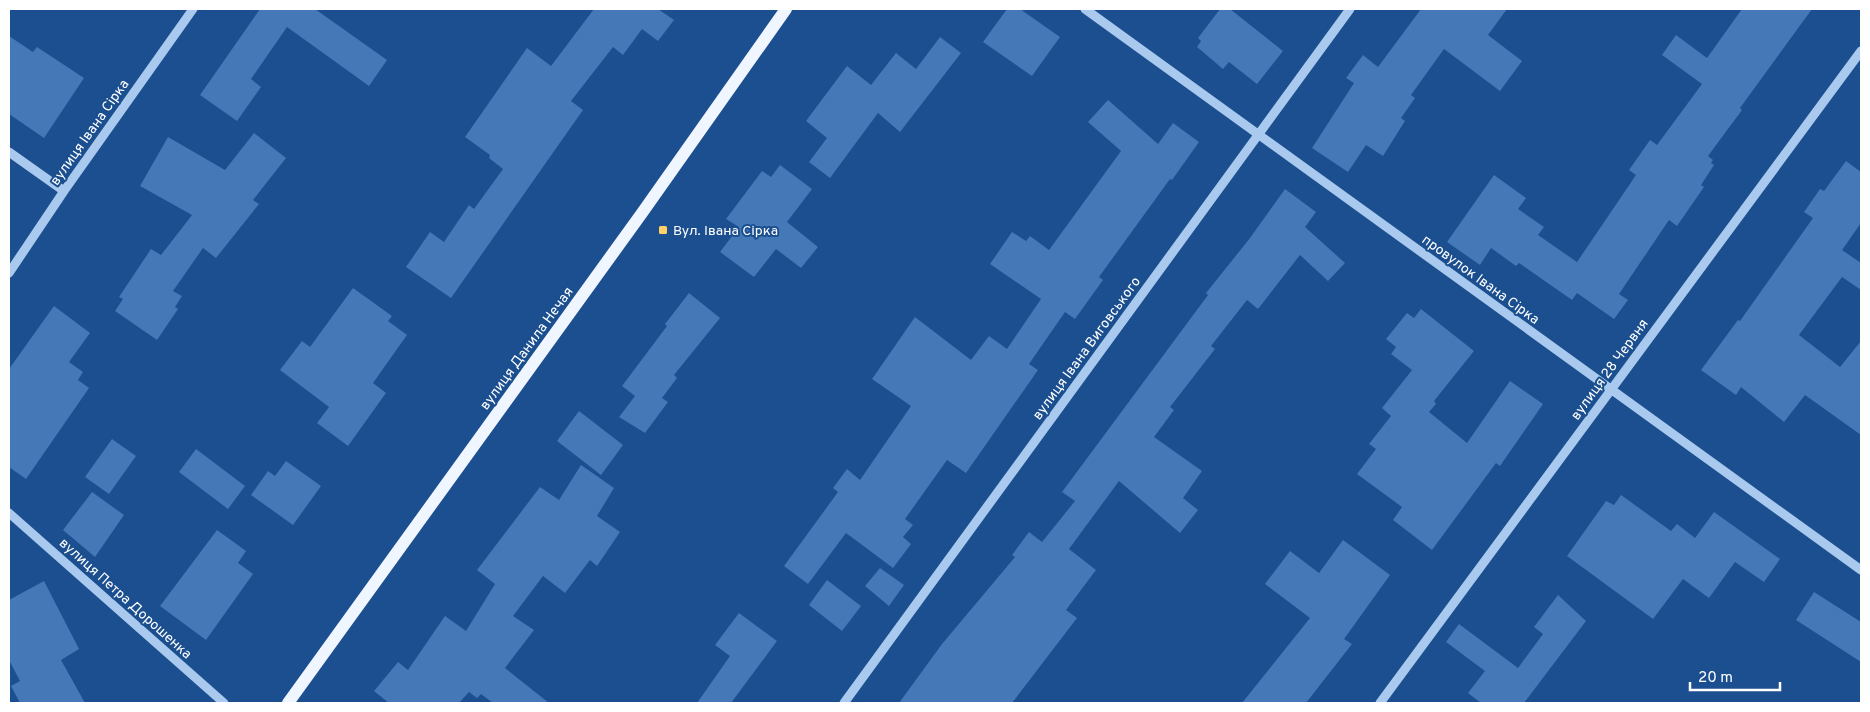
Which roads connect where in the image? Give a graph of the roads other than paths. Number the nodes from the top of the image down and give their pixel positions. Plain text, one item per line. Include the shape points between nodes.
1 (193, 9) edge
2 (786, 9) edge
3 (1085, 9) edge
4 (1350, 9) edge
5 (1861, 52) edge
6 (1258, 135) junction
7 (9, 152) edge
8 (64, 191) junction
9 (9, 273) edge
10 (1610, 390) junction
11 (10, 517) edge
12 (1861, 570) edge
13 (292, 702) edge
14 (224, 703) edge
15 (844, 703) edge
16 (1380, 703) edge

1 - 8 street, вулиця Івана Сірка
2 - 13 main road, вулиця Данила Нечая
3 - 6 street, провулок Івана Сірка
4 - 6 street, вулиця Івана Виговського
5 - 10 street, вулиця 28 Червня
6 - 10 street, провулок Івана Сірка
6 - 15 street, вулиця Івана Виговського
7 - 8 street
8 - 9 street, вулиця Івана Сірка
10 - 12 street, провулок Івана Сірка
10 - 16 street, вулиця 28 Червня
11 - 14 street, вулиця Петра Дорошенка

